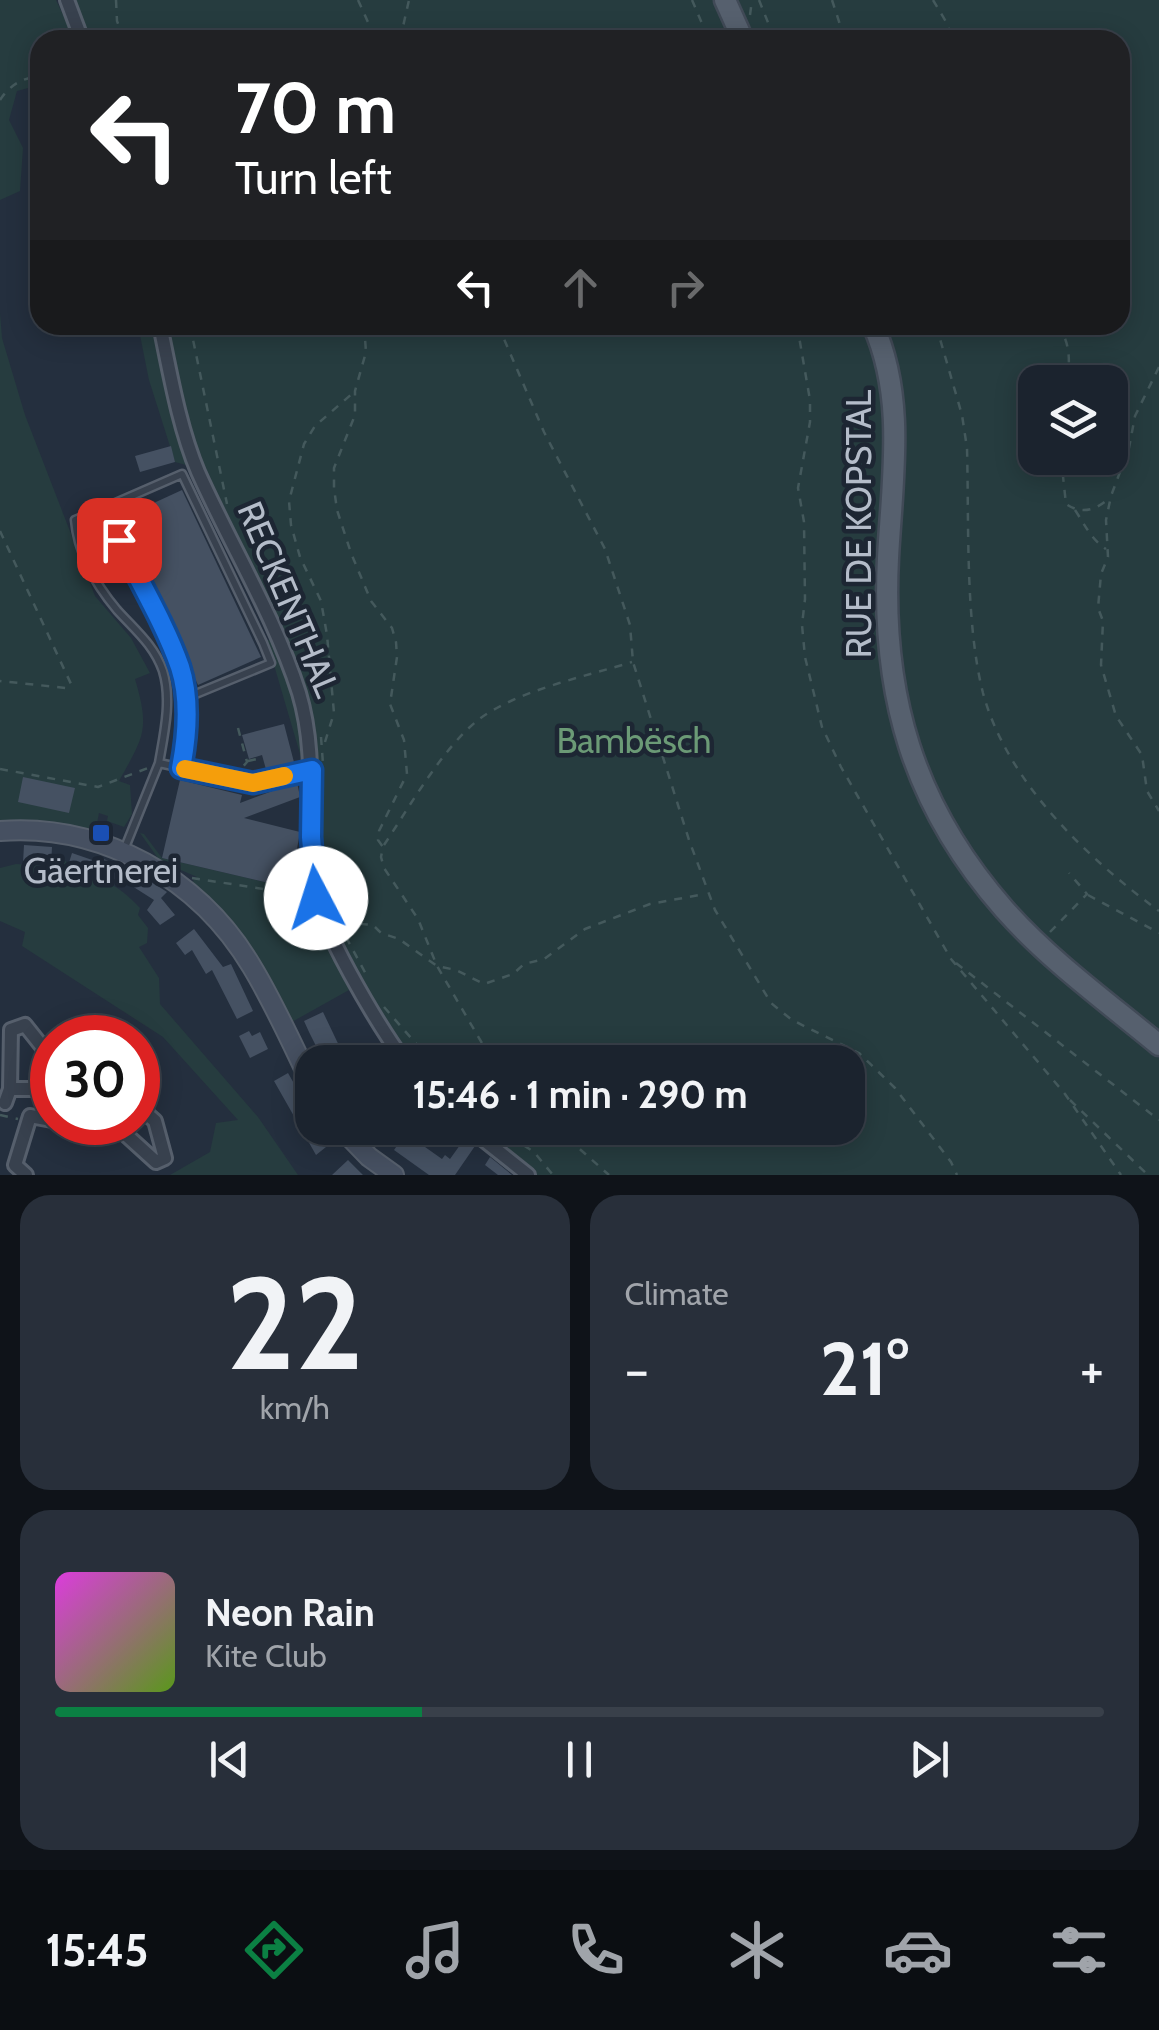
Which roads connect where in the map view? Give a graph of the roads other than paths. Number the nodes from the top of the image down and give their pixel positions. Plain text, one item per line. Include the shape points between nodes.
1 (66, 0) edge
2 (725, 0) edge
3 (78, 30) edge
4 (738, 30) edge
5 (163, 335) edge
6 (878, 335) edge
7 (197, 468) junction
8 (182, 474) junction
9 (104, 508) junction
10 (266, 612) junction
11 (251, 619) junction
12 (186, 698) junction
13 (159, 763) junction
14 (181, 768) junction
15 (312, 770) junction
16 (0, 831) edge
17 (124, 851) junction
18 (30, 1030) edge
19 (1159, 1044) edge
20 (395, 1045) edge
21 (295, 1051) edge
22 (10, 1089) junction
23 (30, 1089) edge
24 (3, 1110) edge
25 (30, 1118) edge
26 (160, 1140) edge
27 (138, 1145) edge
28 (357, 1145) edge
29 (491, 1145) edge
30 (26, 1175) edge
31 (394, 1175) edge
32 (528, 1175) edge

1 - 3 street
2 - 4 main road
5 - 7 street, RECKENTHAL
6 - 19 main road, RUE DE KOPSTAL via 895,405 885,608 890,666 917,771 959,848 1006,910
7 - 8 lane
7 - 10 street, RECKENTHAL
8 - 9 lane
8 - 11 lane
9 - 12 lane via 180,667
9 - 13 lane via 75,520 76,534 104,594 148,641 163,672 167,698
10 - 11 lane
10 - 15 street, RECKENTHAL via 299,693
11 - 12 lane via 270,662
12 - 14 lane
13 - 14 lane
13 - 17 lane
14 - 15 lane via 253,783
15 - 20 street, RECKENTHAL via 316,898
16 - 17 main road via 58,833
17 - 21 main road via 202,904 252,966
18 - 22 street via 26,1025 11,1030
22 - 23 street
22 - 24 street
25 - 30 street via 15,1166
26 - 27 street via 165,1158 156,1162
28 - 31 main road
29 - 32 street

